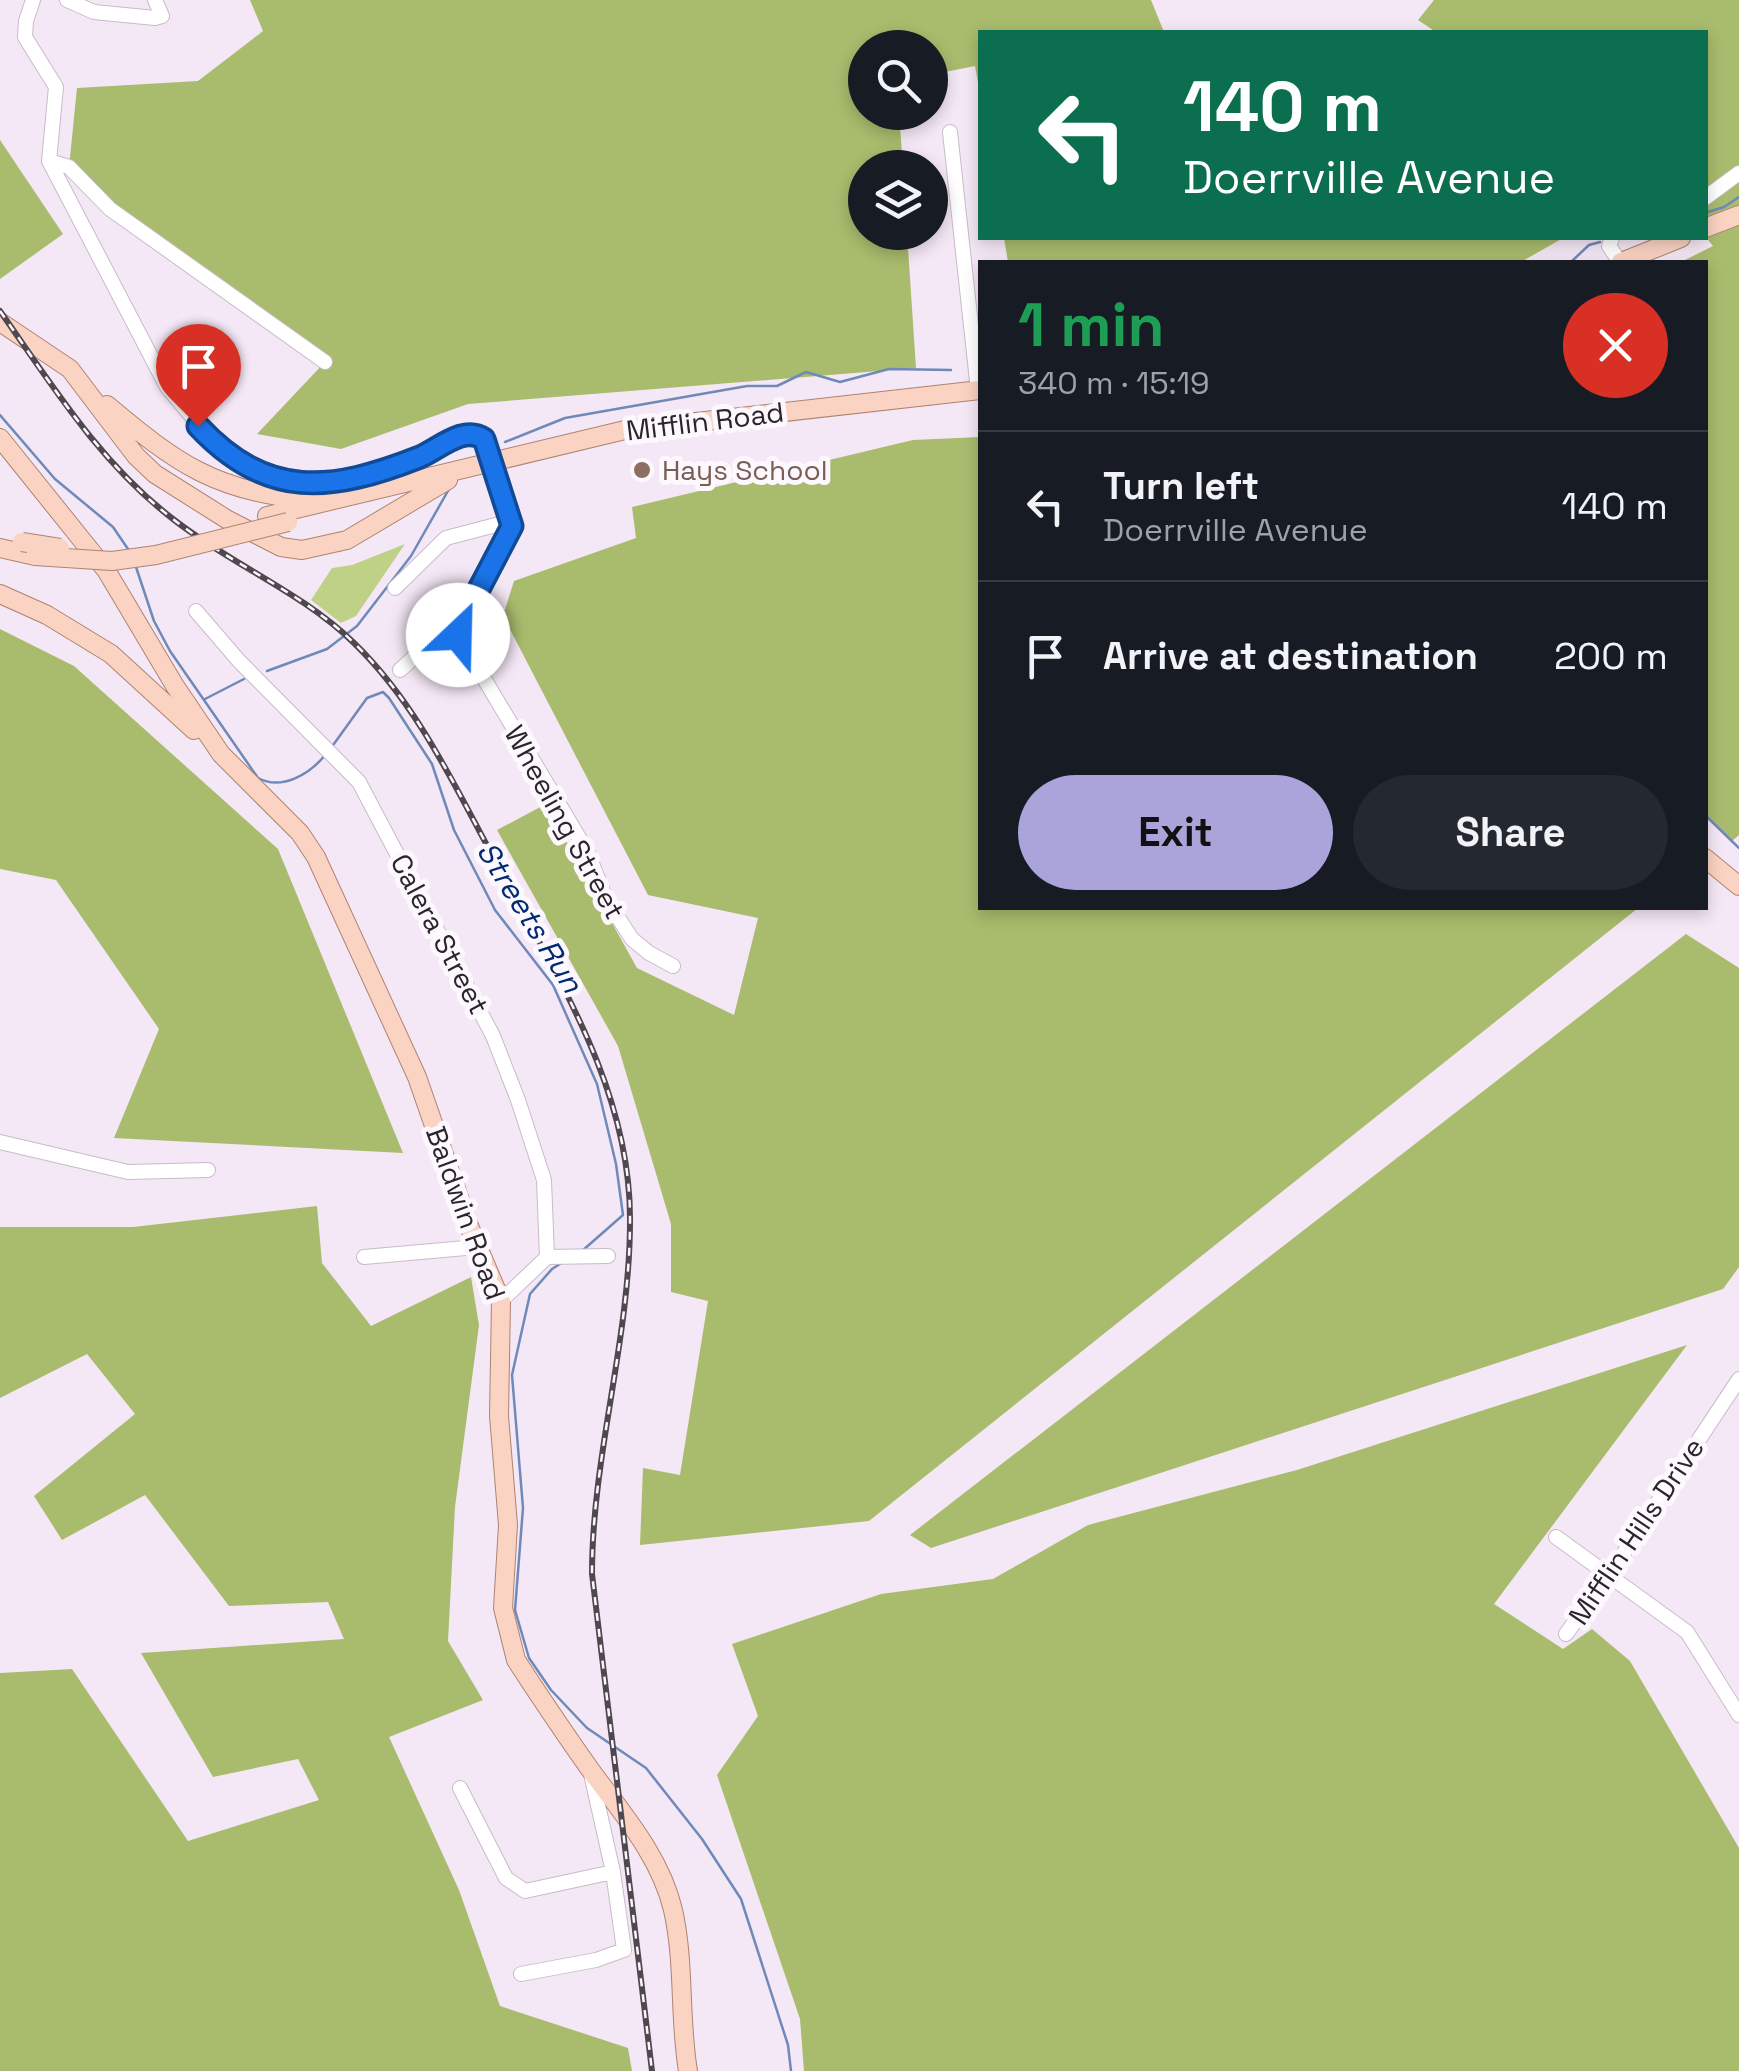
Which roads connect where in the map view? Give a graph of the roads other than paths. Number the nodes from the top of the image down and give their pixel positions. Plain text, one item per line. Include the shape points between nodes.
1 (33, 0) edge
2 (67, 0) edge
3 (156, 0) edge
4 (950, 132) dead end
5 (49, 161) junction
6 (1739, 173) edge
7 (1708, 196) edge
8 (1739, 215) edge
9 (1708, 227) edge
10 (1676, 240) edge
11 (1625, 260) edge
12 (0, 322) edge
13 (325, 362) dead end
14 (978, 381) edge
15 (89, 390) junction
16 (978, 390) edge
17 (0, 438) edge
18 (484, 465) junction
19 (434, 477) junction
20 (339, 498) junction
21 (511, 521) junction
22 (0, 536) edge
23 (0, 548) edge
24 (28, 549) junction
25 (395, 588) dead end
26 (0, 594) edge
27 (469, 608) junction
28 (196, 611) dead end
29 (400, 670) dead end
30 (246, 783) junction
31 (1708, 860) edge
32 (1739, 886) edge
33 (673, 966) dead end
34 (0, 1142) edge
35 (208, 1170) dead end
36 (476, 1247) junction
37 (608, 1256) dead end
38 (364, 1257) dead end
39 (556, 1257) junction
40 (501, 1301) junction
41 (1739, 1379) edge
42 (1556, 1537) dead end
43 (1610, 1574) junction
44 (1566, 1634) dead end
45 (1739, 1715) edge
46 (590, 1769) junction
47 (460, 1788) dead end
48 (613, 1872) junction
49 (522, 1974) dead end
50 (688, 2071) edge

1 - 5 street via 25,38 56,87
2 - 3 street via 137,18 162,16
4 - 14 street
5 - 13 street via 69,167 110,208
5 - 18 street via 167,387 222,452 262,476 308,484 404,462 477,434 484,439
6 - 7 street
8 - 9 main road
10 - 11 main road
12 - 15 main road via 54,355
15 - 18 main road via 155,474 281,547 302,550 347,540
15 - 20 main road via 207,478 277,497
16 - 18 main road, Mifflin Road via 624,430
17 - 30 main road, Baldwin Road via 106,570 175,686
18 - 19 main road, Mifflin Road
18 - 21 street
19 - 20 main road, Mifflin Road
19 - 24 main road, Mifflin Road, bridge via 156,555 112,561
20 - 24 main road, Mifflin Road, bridge via 168,542
21 - 25 street via 446,538
21 - 27 street
22 - 24 main road, Mifflin Road
23 - 24 main road, Mifflin Road
26 - 30 main road via 112,654
27 - 29 street
27 - 33 street, Wheeling Street via 458,635 588,851 606,899 632,938
28 - 39 street, Calera Street via 358,782 493,1036 544,1180
30 - 36 main road, Baldwin Road via 316,857 417,1077
31 - 32 main road
34 - 35 street via 128,1172
36 - 38 street
36 - 40 main road, Baldwin Road
37 - 39 street
39 - 40 street
40 - 46 main road, Baldwin Road via 508,1637 516,1660
41 - 43 street, Mifflin Hills Drive
42 - 43 street
43 - 44 street, Mifflin Hills Drive
43 - 45 street via 1686,1632
46 - 48 street
46 - 50 main road, Baldwin Road via 642,1841 672,1908
47 - 48 street via 515,1887 524,1891
48 - 49 street via 624,1950

